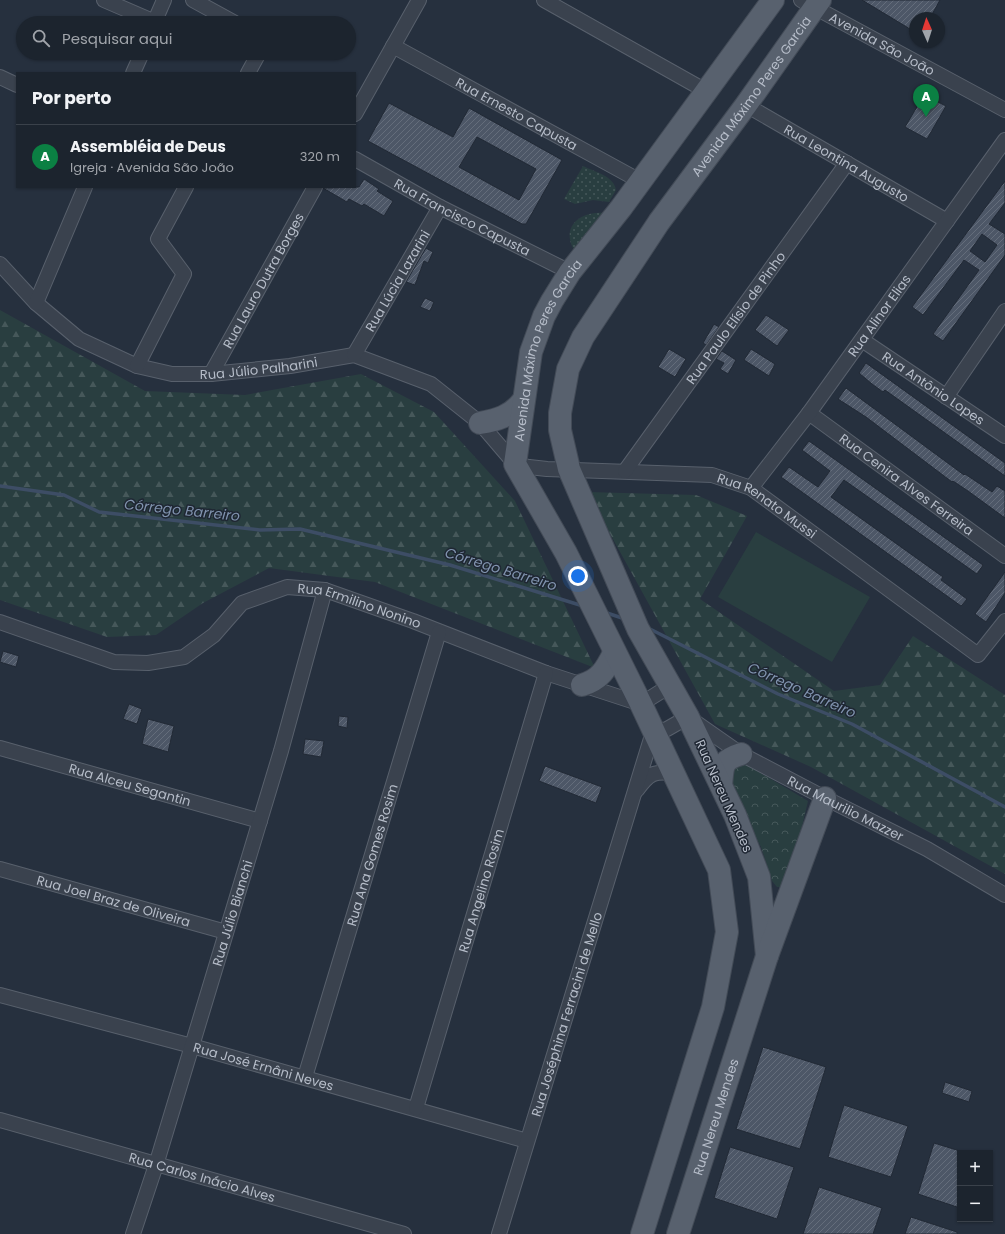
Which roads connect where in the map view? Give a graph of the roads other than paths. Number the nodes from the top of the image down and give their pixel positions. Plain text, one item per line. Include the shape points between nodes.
1 (104, 0) edge
2 (164, 0) edge
3 (193, 0) edge
4 (418, 0) edge
5 (544, 0) edge
6 (773, 0) edge
7 (811, 3) edge
8 (141, 16) edge
9 (157, 16) edge
10 (222, 16) edge
11 (393, 46) junction
12 (139, 60) edge
13 (255, 60) edge
14 (133, 72) edge
15 (249, 72) edge
16 (0, 77) edge
17 (16, 85) edge
18 (706, 92) junction
19 (746, 105) junction
20 (1005, 110) edge
21 (356, 112) edge
22 (1005, 140) edge
23 (356, 160) edge
24 (847, 163) junction
25 (640, 181) junction
26 (85, 188) edge
27 (185, 188) edge
28 (314, 188) edge
29 (440, 207) junction
30 (947, 220) junction
31 (0, 264) edge
32 (570, 272) junction
33 (36, 303) junction
34 (1005, 310) edge
35 (862, 340) junction
36 (354, 355) junction
37 (137, 366) junction
38 (210, 374) junction
39 (946, 396) junction
40 (522, 402) junction
41 (809, 413) junction
42 (480, 423) junction
43 (1005, 436) edge
44 (515, 464) junction
45 (569, 469) junction
46 (625, 472) junction
47 (751, 488) junction
48 (1005, 556) edge
49 (325, 590) junction
50 (1005, 621) edge
51 (0, 622) edge
52 (439, 632) junction
53 (614, 653) junction
54 (546, 673) junction
55 (582, 686) junction
56 (672, 689) junction
57 (641, 704) junction
58 (688, 717) junction
59 (653, 732) junction
60 (0, 748) edge
61 (741, 754) junction
62 (674, 773) junction
63 (721, 785) junction
64 (633, 795) junction
65 (825, 798) junction
66 (260, 821) junction
67 (0, 869) edge
68 (1005, 895) edge
69 (226, 932) junction
70 (767, 956) junction
71 (0, 995) edge
72 (192, 1046) junction
73 (305, 1077) junction
74 (416, 1108) junction
75 (0, 1120) edge
76 (527, 1141) junction
77 (156, 1165) junction
78 (643, 1230) edge
79 (133, 1234) edge
80 (404, 1234) edge
81 (499, 1234) edge
82 (674, 1234) edge
83 (678, 1234) edge

1 - 8 street
2 - 9 street
3 - 10 street
4 - 11 street
5 - 18 street
6 - 18 main road, Avenida Máximo Peres Garcia
7 - 19 main road, Avenida Máximo Peres Garcia
7 - 20 street, Avenida São João
11 - 21 street
11 - 25 street, Rua Ernesto Capusta
12 - 14 street
13 - 15 street
16 - 17 street
18 - 25 main road, Avenida Máximo Peres Garcia
19 - 24 street, Rua Leontina Augusto
19 - 45 main road, Avenida Máximo Peres Garcia via 659,222 583,337 574,355 564,384 560,413 560,430
22 - 30 street, Rua Alinor Elias
23 - 29 street, Rua Francisco Capusta
24 - 30 street, Rua Leontina Augusto
24 - 46 street, Rua Paulo Elísio de Pinho
25 - 32 main road, Avenida Máximo Peres Garcia
26 - 33 street
27 - 37 street via 158,239 184,274
28 - 38 street, Rua Lauro Dutra Borges
29 - 32 street, Rua Francisco Capusta
29 - 36 street, Rua Lúcia Lazarini
30 - 35 street, Rua Alinor Elias
31 - 33 street, Rua Júlio Palharini
32 - 40 main road, Avenida Máximo Peres Garcia via 536,334
33 - 37 street, Rua Júlio Palharini via 80,339
34 - 39 street
35 - 39 street, Rua Antônio Lopes
35 - 41 street, Rua Alinor Elias
36 - 38 street, Rua Júlio Palharini via 290,366
36 - 42 street via 431,384
37 - 38 street, Rua Júlio Palharini via 172,374
39 - 43 street, Rua Antônio Lopes
40 - 42 main road via 510,414 497,420
40 - 44 main road, Avenida Máximo Peres Garcia
41 - 47 street, Rua Alinor Elias
41 - 48 street, Rua Cenira Alves Ferreira
42 - 44 street
44 - 45 street, Rua Renato Mussi via 529,468
44 - 53 main road via 566,553
45 - 46 street, Rua Renato Mussi
45 - 56 main road, Rua Nereu Mendes via 638,629
46 - 47 street, Rua Renato Mussi via 712,475
47 - 50 street, Rua Renato Mussi via 978,655
49 - 51 street, Rua Ermilino Nonino via 287,587 242,603 214,635 184,657 148,663 114,662
49 - 52 street, Rua Ermilino Nonino
49 - 66 street, Rua Júlio Bianchi
52 - 54 street, Rua Ermilino Nonino
52 - 73 street, Rua Ana Gomes Rosim
53 - 55 main road via 604,672 591,683
53 - 57 main road
54 - 55 street, Rua Ermilino Nonino
54 - 74 street, Rua Angelino Rosim
55 - 57 street, Rua Ermilino Nonino
56 - 57 street via 660,692
56 - 58 main road, Rua Nereu Mendes
57 - 59 main road
58 - 59 street via 667,729
58 - 61 street, Rua Maurilio Mazzer
58 - 63 main road, Rua Nereu Mendes
59 - 62 main road
59 - 64 street, Rua Joséphina Ferracini de Mello
60 - 66 street, Rua Alceu Segantin
61 - 63 main road via 729,758 723,767
61 - 65 street, Rua Maurilio Mazzer
62 - 64 street, Rua Joséphina Ferracini de Mello via 656,771 644,780
62 - 78 main road via 719,870 727,932 713,1007
63 - 70 main road, Rua Nereu Mendes via 736,814 759,877
64 - 76 street, Rua Joséphina Ferracini de Mello
65 - 68 street, Rua Maurilio Mazzer via 927,849
65 - 70 main road
66 - 69 street, Rua Júlio Bianchi
67 - 69 street, Rua Joel Braz de Oliveira
69 - 72 street, Rua Júlio Bianchi
70 - 83 main road, Rua Nereu Mendes
71 - 72 street, Rua José Ernâni Neves
72 - 73 street, Rua José Ernâni Neves
72 - 77 street, Rua Júlio Bianchi
73 - 74 street, Rua José Ernâni Neves
74 - 76 street, Rua José Ernâni Neves
75 - 77 street, Rua Carlos Inácio Alves
76 - 81 street, Rua Joséphina Ferracini de Mello
77 - 79 street, Rua Júlio Bianchi
77 - 80 street, Rua Carlos Inácio Alves
78 - 82 main road via 656,1215 668,1217 674,1225

